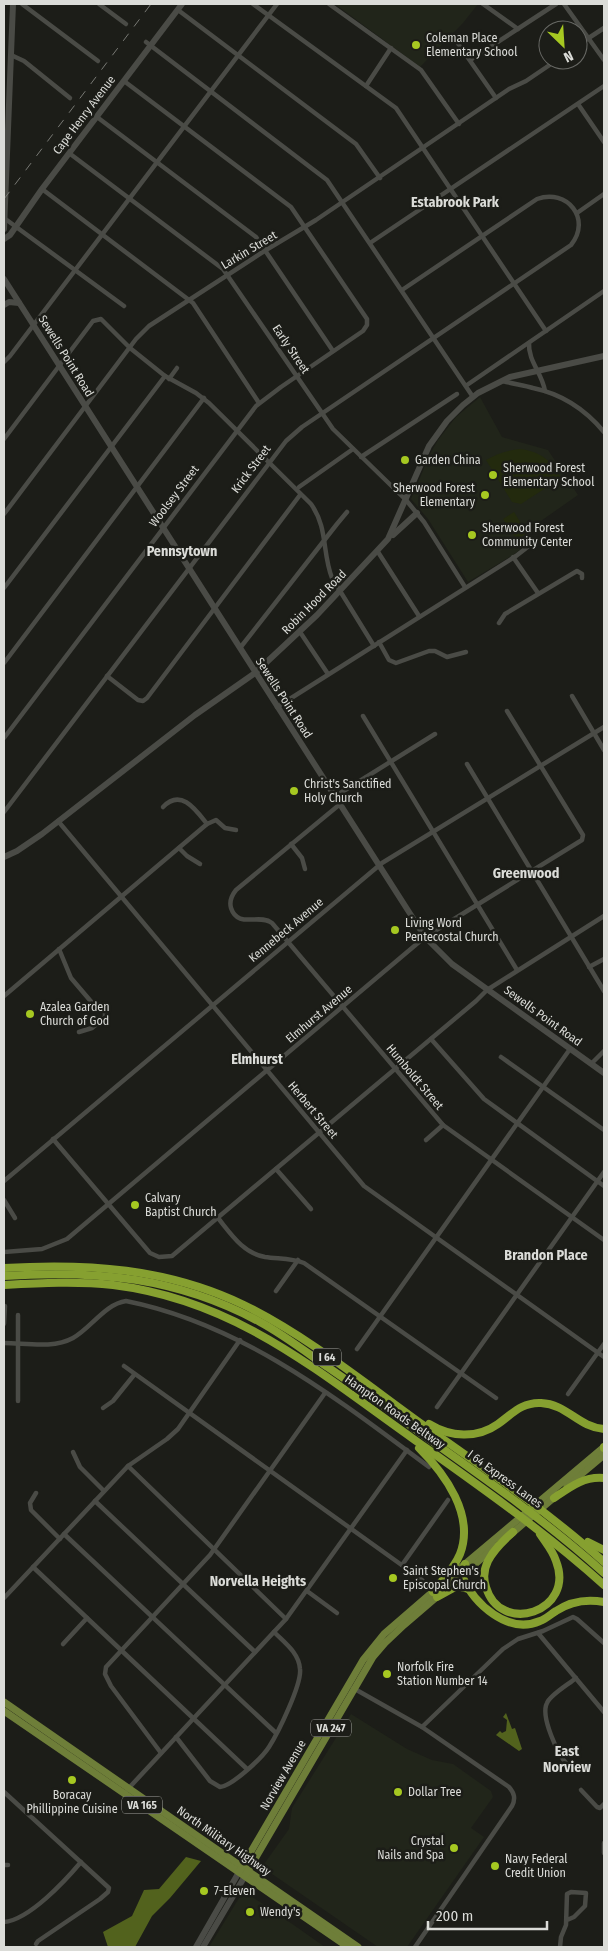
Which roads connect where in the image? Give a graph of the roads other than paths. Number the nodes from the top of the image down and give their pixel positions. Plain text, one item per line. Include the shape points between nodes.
1 (13, 4) edge
2 (22, 4) edge
3 (99, 4) edge
4 (253, 4) edge
5 (277, 4) edge
6 (329, 4) edge
7 (483, 4) edge
8 (556, 4) edge
9 (564, 4) edge
10 (180, 7) edge
11 (268, 15) junction
12 (126, 24) dead end
13 (604, 28) edge
14 (518, 29) junction
15 (589, 38) junction
16 (457, 42) dead end
17 (149, 44) junction
18 (391, 48) junction
19 (11, 54) junction
20 (238, 54) junction
21 (470, 60) junction
22 (604, 60) edge
23 (98, 61) dead end
24 (541, 70) edge
25 (124, 81) junction
26 (366, 86) junction
27 (604, 86) edge
28 (211, 90) junction
29 (70, 98) dead end
30 (496, 98) junction
31 (578, 104) junction
32 (97, 117) junction
33 (6, 122) edge
34 (459, 124) junction
35 (184, 127) junction
36 (604, 142) edge
37 (423, 148) junction
38 (70, 152) junction
39 (157, 162) junction
40 (5, 175) edge
41 (380, 178) junction
42 (5, 186) edge
43 (42, 189) junction
44 (451, 189) junction
45 (604, 194) edge
46 (130, 198) junction
47 (343, 203) junction
48 (577, 213) junction
49 (4, 218) edge
50 (16, 225) junction
51 (305, 227) junction
52 (4, 228) edge
53 (103, 234) junction
54 (482, 235) junction
55 (4, 240) edge
56 (370, 243) junction
57 (266, 250) junction
58 (75, 270) junction
59 (228, 274) junction
60 (4, 279) edge
61 (514, 283) junction
62 (402, 290) junction
63 (604, 291) edge
64 (188, 299) junction
65 (19, 303) junction
66 (4, 304) edge
67 (124, 306) dead end
68 (33, 326) junction
69 (546, 330) junction
70 (434, 338) junction
71 (529, 343) junction
72 (130, 348) junction
73 (334, 351) junction
74 (604, 356) edge
75 (4, 362) edge
76 (59, 366) junction
77 (177, 368) dead end
78 (538, 370) junction
79 (296, 376) junction
80 (167, 378) junction
81 (502, 380) junction
82 (466, 385) junction
83 (544, 391) junction
84 (457, 394) dead end
85 (473, 396) junction
86 (204, 398) junction
87 (260, 403) junction
88 (85, 407) junction
89 (322, 413) junction
90 (236, 430) junction
91 (604, 432) edge
92 (4, 440) edge
93 (111, 448) junction
94 (353, 449) junction
95 (361, 457) junction
96 (268, 463) junction
97 (299, 487) dead end
98 (136, 488) junction
99 (300, 495) junction
100 (406, 500) junction
101 (347, 512) dead end
102 (417, 513) junction
103 (4, 514) edge
104 (162, 528) junction
105 (325, 539) junction
106 (388, 539) junction
107 (534, 542) dead end
108 (378, 552) junction
109 (513, 557) junction
110 (188, 569) junction
111 (582, 578) dead end
112 (465, 587) junction
113 (4, 588) edge
114 (340, 592) junction
115 (538, 593) junction
116 (214, 609) junction
117 (419, 616) junction
118 (500, 623) dead end
119 (300, 632) junction
120 (379, 642) junction
121 (374, 646) junction
122 (239, 649) junction
123 (466, 652) dead end
124 (4, 663) edge
125 (255, 674) junction
126 (328, 674) junction
127 (107, 676) junction
128 (572, 696) dead end
129 (277, 707) junction
130 (507, 711) dead end
131 (363, 716) dead end
132 (604, 727) edge
133 (594, 733) junction
134 (436, 734) dead end
135 (4, 738) edge
136 (604, 750) edge
137 (390, 762) junction
138 (467, 764) dead end
139 (541, 766) junction
140 (334, 796) junction
141 (487, 799) junction
142 (339, 805) junction
143 (163, 807) dead end
144 (4, 812) edge
145 (58, 821) junction
146 (207, 824) junction
147 (236, 830) dead end
148 (433, 832) junction
149 (291, 844) junction
150 (179, 848) junction
151 (4, 857) edge
152 (200, 864) dead end
153 (378, 866) junction
154 (305, 868) dead end
155 (531, 871) junction
156 (121, 897) junction
157 (477, 904) junction
158 (604, 916) edge
159 (425, 937) junction
160 (571, 937) junction
161 (288, 942) junction
162 (59, 949) junction
163 (604, 959) edge
164 (590, 967) junction
165 (517, 970) junction
166 (487, 990) junction
167 (604, 991) edge
168 (4, 996) edge
169 (213, 1005) junction
170 (343, 1007) junction
171 (78, 1032) dead end
172 (431, 1039) junction
173 (570, 1049) junction
174 (604, 1052) edge
175 (501, 1058) dead end
176 (591, 1064) junction
177 (395, 1069) junction
178 (267, 1071) junction
179 (604, 1074) edge
180 (543, 1086) junction
181 (517, 1124) junction
182 (443, 1125) junction
183 (604, 1130) edge
184 (319, 1133) junction
185 (53, 1139) junction
186 (426, 1140) dead end
187 (491, 1160) junction
188 (276, 1169) junction
189 (604, 1172) edge
190 (4, 1181) edge
191 (598, 1181) junction
192 (604, 1186) edge
193 (4, 1200) edge
194 (108, 1204) junction
195 (311, 1209) dead end
196 (572, 1217) junction
197 (15, 1218) dead end
198 (218, 1218) junction
199 (436, 1237) junction
200 (604, 1240) edge
201 (4, 1252) edge
202 (298, 1260) junction
203 (4, 1268) edge
204 (4, 1276) edge
205 (4, 1286) edge
206 (276, 1291) dead end
207 (517, 1295) junction
208 (5, 1306) edge
209 (18, 1315) dead end
210 (381, 1315) junction
211 (4, 1324) edge
212 (240, 1340) junction
213 (4, 1343) edge
214 (17, 1343) junction
215 (604, 1344) edge
216 (357, 1349) dead end
217 (598, 1353) junction
218 (604, 1357) edge
219 (124, 1366) dead end
220 (462, 1373) junction
221 (134, 1374) junction
222 (325, 1393) junction
223 (568, 1394) dead end
224 (496, 1398) dead end
225 (18, 1401) dead end
226 (437, 1407) dead end
227 (104, 1408) dead end
228 (189, 1414) junction
229 (415, 1419) junction
230 (604, 1429) edge
231 (404, 1432) junction
232 (604, 1447) edge
233 (407, 1450) junction
234 (73, 1452) dead end
235 (604, 1455) edge
236 (128, 1466) junction
237 (429, 1467) dead end
238 (270, 1471) junction
239 (604, 1478) edge
240 (104, 1491) junction
241 (36, 1493) dead end
242 (550, 1495) junction
243 (448, 1500) dead end
244 (95, 1501) junction
245 (535, 1527) junction
246 (350, 1529) junction
247 (510, 1529) junction
248 (568, 1530) junction
249 (64, 1534) junction
250 (60, 1539) junction
251 (214, 1550) junction
252 (604, 1550) edge
253 (604, 1562) edge
254 (465, 1564) junction
255 (402, 1565) junction
256 (33, 1567) junction
257 (604, 1573) edge
258 (462, 1576) junction
259 (183, 1584) junction
260 (604, 1585) edge
261 (471, 1590) junction
262 (307, 1591) junction
263 (435, 1594) junction
264 (4, 1598) edge
265 (604, 1602) edge
266 (337, 1613) dead end
267 (152, 1617) junction
268 (87, 1618) junction
269 (286, 1619) junction
270 (274, 1632) junction
271 (538, 1633) junction
272 (604, 1643) edge
273 (63, 1644) dead end
274 (121, 1650) junction
275 (255, 1652) junction
276 (576, 1678) junction
277 (225, 1684) junction
278 (351, 1686) junction
279 (4, 1702) edge
280 (4, 1711) edge
281 (604, 1712) edge
282 (193, 1718) junction
283 (422, 1727) junction
284 (276, 1733) junction
285 (176, 1736) junction
286 (161, 1753) junction
287 (567, 1764) dead end
288 (247, 1768) junction
289 (582, 1790) dead end
290 (127, 1791) junction
291 (4, 1792) edge
292 (604, 1804) edge
293 (604, 1843) edge
294 (604, 1853) edge
295 (82, 1862) junction
296 (244, 1872) junction
297 (567, 1920) junction
298 (4, 1922) edge
299 (36, 1944) dead end
300 (196, 1947) edge
301 (203, 1947) edge
302 (348, 1947) edge
303 (358, 1947) edge
304 (415, 1947) edge
305 (560, 1947) edge

1 - 19 main road
2 - 23 street
3 - 12 street
4 - 11 street
5 - 11 street
6 - 18 street
7 - 14 street
8 - 14 street
9 - 15 street
10 - 17 main road, Cape Henry Avenue
10 - 20 street
11 - 20 street
11 - 26 street
13 - 15 street
14 - 21 street
15 - 22 street
16 - 21 street
17 - 25 main road, Cape Henry Avenue
17 - 28 street
18 - 26 street
18 - 34 street via 425,74
19 - 29 street
19 - 33 main road
20 - 28 street
20 - 41 street via 356,144
21 - 30 street
24 - 30 street, Larkin Street
25 - 32 main road, Cape Henry Avenue
25 - 35 street
26 - 37 street via 396,108
27 - 31 street
28 - 35 street
28 - 47 street via 324,176
30 - 34 street, Larkin Street
31 - 36 street
31 - 44 street
32 - 38 main road, Cape Henry Avenue
32 - 39 street
33 - 40 main road
34 - 37 street, Larkin Street
35 - 39 street
35 - 51 street via 290,206
37 - 41 street, Larkin Street
37 - 44 street
38 - 43 main road, Cape Henry Avenue
38 - 46 street, Early Street
39 - 46 street
39 - 57 street via 256,238
40 - 42 main road
41 - 47 street, Larkin Street
42 - 49 main road
43 - 50 main road, Cape Henry Avenue
43 - 53 street
44 - 54 street
44 - 56 street
45 - 48 street
46 - 53 street
46 - 59 street, Early Street
47 - 51 street, Larkin Street
47 - 56 street
48 - 54 street via 563,200 553,196 542,197
48 - 61 street, Krick Street via 577,233 571,245
49 - 50 street
49 - 52 main road
50 - 55 main road, Cape Henry Avenue
50 - 58 street
51 - 57 street, Larkin Street
51 - 73 street, Woolsey Street via 366,319 365,329
53 - 58 street
53 - 64 street
54 - 61 street
54 - 62 street
56 - 62 street
57 - 59 street, Larkin Street
57 - 73 street
58 - 67 street
58 - 68 street
59 - 64 street, Larkin Street
59 - 79 street, Early Street
60 - 65 main road, Sewells Point Road
61 - 69 street
61 - 70 street, Krick Street
62 - 70 street
63 - 69 street
64 - 72 street, Larkin Street via 149,326
64 - 87 street
65 - 66 main road
65 - 68 main road, Sewells Point Road
68 - 75 street
68 - 76 main road, Sewells Point Road
69 - 71 street
70 - 82 street
70 - 89 street, Krick Street
71 - 78 street via 530,358
71 - 82 street
72 - 76 street via 101,319 94,320
72 - 80 street
72 - 88 street, Larkin Street
73 - 79 street, Woolsey Street
74 - 78 main road, Robin Hood Road
76 - 88 main road, Sewells Point Road
76 - 92 street
77 - 80 street
78 - 81 main road, Robin Hood Road
78 - 83 street
79 - 87 street, Woolsey Street
79 - 89 street, Early Street
80 - 86 street
80 - 93 street
81 - 83 street
81 - 85 main road, Robin Hood Road
82 - 85 street
83 - 91 street via 579,408
84 - 95 street
85 - 100 main road, Robin Hood Road via 435,437
86 - 90 street
86 - 98 street
87 - 90 street, Woolsey Street
88 - 93 main road, Sewells Point Road
88 - 103 street, Larkin Street
89 - 94 street, Early Street
89 - 96 street, Krick Street via 294,433
90 - 96 street
90 - 104 street, Woolsey Street
93 - 98 main road, Sewells Point Road
93 - 113 street
94 - 95 street, Early Street
94 - 97 street
95 - 100 street, Early Street
96 - 99 street
96 - 110 street, Krick Street
98 - 104 main road, Sewells Point Road
98 - 124 street
99 - 105 street via 316,511
99 - 116 street
100 - 102 street, Early Street
100 - 106 main road, Robin Hood Road
101 - 105 street
102 - 106 main road
102 - 112 street, Early Street
104 - 110 main road, Sewells Point Road
104 - 135 street, Woolsey Street
105 - 114 street via 329,572
105 - 122 street
106 - 108 main road, Robin Hood Road
107 - 109 street
108 - 114 main road, Robin Hood Road
108 - 117 street
109 - 112 street
109 - 115 street
110 - 116 main road, Sewells Point Road
110 - 127 street, Krick Street
111 - 115 street via 581,572 576,571
112 - 117 street
114 - 119 main road, Robin Hood Road
114 - 121 street
115 - 118 street via 505,614
116 - 122 main road, Sewells Point Road
116 - 127 street via 147,698 140,701
117 - 120 street
119 - 125 main road, Robin Hood Road
119 - 126 street
120 - 121 street
120 - 123 street via 389,660 396,663 429,651 447,657
121 - 126 street
122 - 125 main road, Sewells Point Road
125 - 129 main road, Sewells Point Road
125 - 145 main road, Robin Hood Road via 210,703
126 - 129 street
127 - 144 street, Krick Street
128 - 133 street
129 - 140 main road, Sewells Point Road
130 - 139 street
131 - 137 street
132 - 133 street, Kennebeck Avenue
133 - 136 street
133 - 139 street, Kennebeck Avenue
134 - 137 street
137 - 140 street
137 - 148 street
138 - 141 street
139 - 141 street, Kennebeck Avenue
139 - 155 street, Elmhurst Avenue via 583,835 581,841
140 - 142 main road, Sewells Point Road
141 - 148 street, Kennebeck Avenue
141 - 155 street
142 - 149 street
142 - 153 main road, Sewells Point Road
143 - 146 street via 174,799 181,799 194,808
145 - 151 main road, Robin Hood Road
145 - 156 street, Herbert Street
146 - 147 street via 216,820 225,828
146 - 150 street
148 - 153 street, Kennebeck Avenue
148 - 157 street
149 - 154 street
149 - 161 street, Humboldt Street via 234,893 230,904 238,918 269,920
150 - 152 street
150 - 156 street
153 - 159 main road, Sewells Point Road
153 - 161 street, Kennebeck Avenue
155 - 157 street, Elmhurst Avenue
155 - 160 street
156 - 162 street
156 - 169 street, Herbert Street
157 - 159 street, Elmhurst Avenue
157 - 165 street
158 - 160 street
159 - 166 main road, Sewells Point Road via 452,964
159 - 170 street, Elmhurst Avenue
160 - 164 street
160 - 165 street
161 - 169 street, Kennebeck Avenue
161 - 170 street, Humboldt Street
162 - 168 street
162 - 171 street via 71,978 94,1005 105,1012 105,1016 92,1028
163 - 164 street
164 - 167 street
165 - 166 street
166 - 172 street
166 - 173 main road, Sewells Point Road
169 - 178 street, Herbert Street
169 - 185 street, Kennebeck Avenue
170 - 177 street, Humboldt Street
170 - 178 street, Elmhurst Avenue
172 - 177 street
172 - 181 street via 476,1092
173 - 176 main road, Sewells Point Road
173 - 180 street
174 - 176 street
175 - 180 street
176 - 179 main road, Sewells Point Road
177 - 182 street, Humboldt Street
177 - 184 street
178 - 184 street, Herbert Street
178 - 194 street, Elmhurst Avenue
180 - 181 street
180 - 183 street
181 - 187 street
181 - 191 street
182 - 186 street
182 - 187 street, Humboldt Street
184 - 188 street
184 - 199 street, Herbert Street via 366,1188
185 - 190 street, Kennebeck Avenue
185 - 194 street
187 - 196 street, Humboldt Street
187 - 199 street
188 - 195 street
188 - 198 street
189 - 191 street
191 - 192 street
191 - 196 street
193 - 197 street
194 - 198 street via 150,1253 159,1257 175,1254
194 - 201 street, Elmhurst Avenue via 58,1244 34,1251
196 - 200 street, Humboldt Street
196 - 207 street
198 - 202 street via 249,1251 264,1257
199 - 207 street, Herbert Street
199 - 210 street
202 - 206 street
202 - 210 street
203 - 229 highway, Hampton Roads Beltway / I 64 via 104,1267 168,1278 209,1291 281,1326
204 - 257 highway, I 64 Express Lanes via 63,1273 128,1278 196,1294 246,1315 297,1345 520,1503
205 - 231 highway, Hampton Roads Beltway / I 64 via 62,1282 112,1285 203,1307 277,1343
207 - 217 street, Herbert Street
207 - 220 street
208 - 211 street
209 - 214 street
210 - 216 street
210 - 220 street
212 - 214 street via 178,1314 126,1301 114,1305 78,1335 60,1343
212 - 222 street
212 - 228 street
213 - 214 street
214 - 225 street
215 - 217 street
217 - 218 street, Herbert Street
217 - 223 street
219 - 221 street
220 - 224 street
220 - 226 street
221 - 227 street
221 - 228 street
222 - 233 street
222 - 238 street
228 - 236 street via 173,1434
228 - 238 street
229 - 230 highway via 443,1431 466,1435 495,1426 523,1406 542,1403 562,1409 586,1425
229 - 248 highway, Hampton Roads Beltway / I 64
231 - 245 highway, Hampton Roads Beltway / I 64
231 - 263 highway via 444,1476 457,1501 464,1526 464,1540 458,1559
232 - 242 main road, Norview Avenue / VA 247
233 - 237 street
233 - 246 street
234 - 240 street via 80,1467
235 - 242 main road, Norview Avenue / VA 247
236 - 240 street
236 - 251 street
238 - 246 street
238 - 251 street
239 - 242 highway via 582,1480
240 - 244 street
241 - 250 street via 30,1503 32,1510
242 - 247 main road, Norview Avenue / VA 247
243 - 255 street
244 - 249 street
244 - 259 street
245 - 247 highway via 554,1555 560,1578 551,1601 531,1613 514,1613 502,1608 493,1601 485,1585 484,1571 488,1561
245 - 260 highway, Hampton Roads Beltway / I 64
246 - 255 street
246 - 262 street
247 - 254 main road, Norview Avenue / VA 247
247 - 258 main road, Norview Avenue / VA 247
248 - 252 highway
248 - 253 highway, Hampton Roads Beltway / I 64
249 - 250 street
249 - 267 street
250 - 256 street
251 - 259 street
251 - 269 street
254 - 258 highway
254 - 263 main road, Norview Avenue / VA 247
255 - 263 street
256 - 264 street
256 - 268 street
258 - 261 highway
258 - 263 main road, Norview Avenue / VA 247
259 - 267 street
259 - 275 street
261 - 263 highway via 457,1586
261 - 265 highway via 494,1615 506,1622 521,1624 540,1621 578,1602
262 - 266 street
262 - 269 street
263 - 278 main road, Norview Avenue / VA 247 via 376,1643 362,1660
267 - 274 street
267 - 277 street
268 - 273 street
268 - 274 street
269 - 270 street
270 - 275 street
270 - 284 street via 294,1653 300,1668 298,1685
271 - 272 street via 575,1617
271 - 276 street
271 - 283 street via 503,1648
274 - 282 street
274 - 286 street via 105,1670 108,1682
275 - 277 street
276 - 281 street
276 - 287 street via 549,1700 545,1709 557,1751
277 - 282 street
277 - 284 street
278 - 283 street
278 - 296 main road, Norview Avenue / VA 247
279 - 290 main road, North Military Highway / VA 165
280 - 290 main road, North Military Highway / VA 165
282 - 285 street
282 - 288 street
283 - 304 street via 509,1787 514,1800
284 - 288 street via 263,1754
285 - 286 street
285 - 288 street via 216,1786 229,1784
286 - 290 street
289 - 292 street via 597,1807
290 - 296 main road, North Military Highway / VA 165
291 - 295 street
293 - 294 street
295 - 298 street via 46,1898 17,1919
295 - 299 street via 109,1888 108,1892
296 - 300 main road, Norview Avenue
296 - 301 main road, Norview Avenue
296 - 302 main road, North Military Highway / VA 165
296 - 303 main road, North Military Highway / VA 165
297 - 297 street via 586,1906 586,1893 567,1894
297 - 305 street

